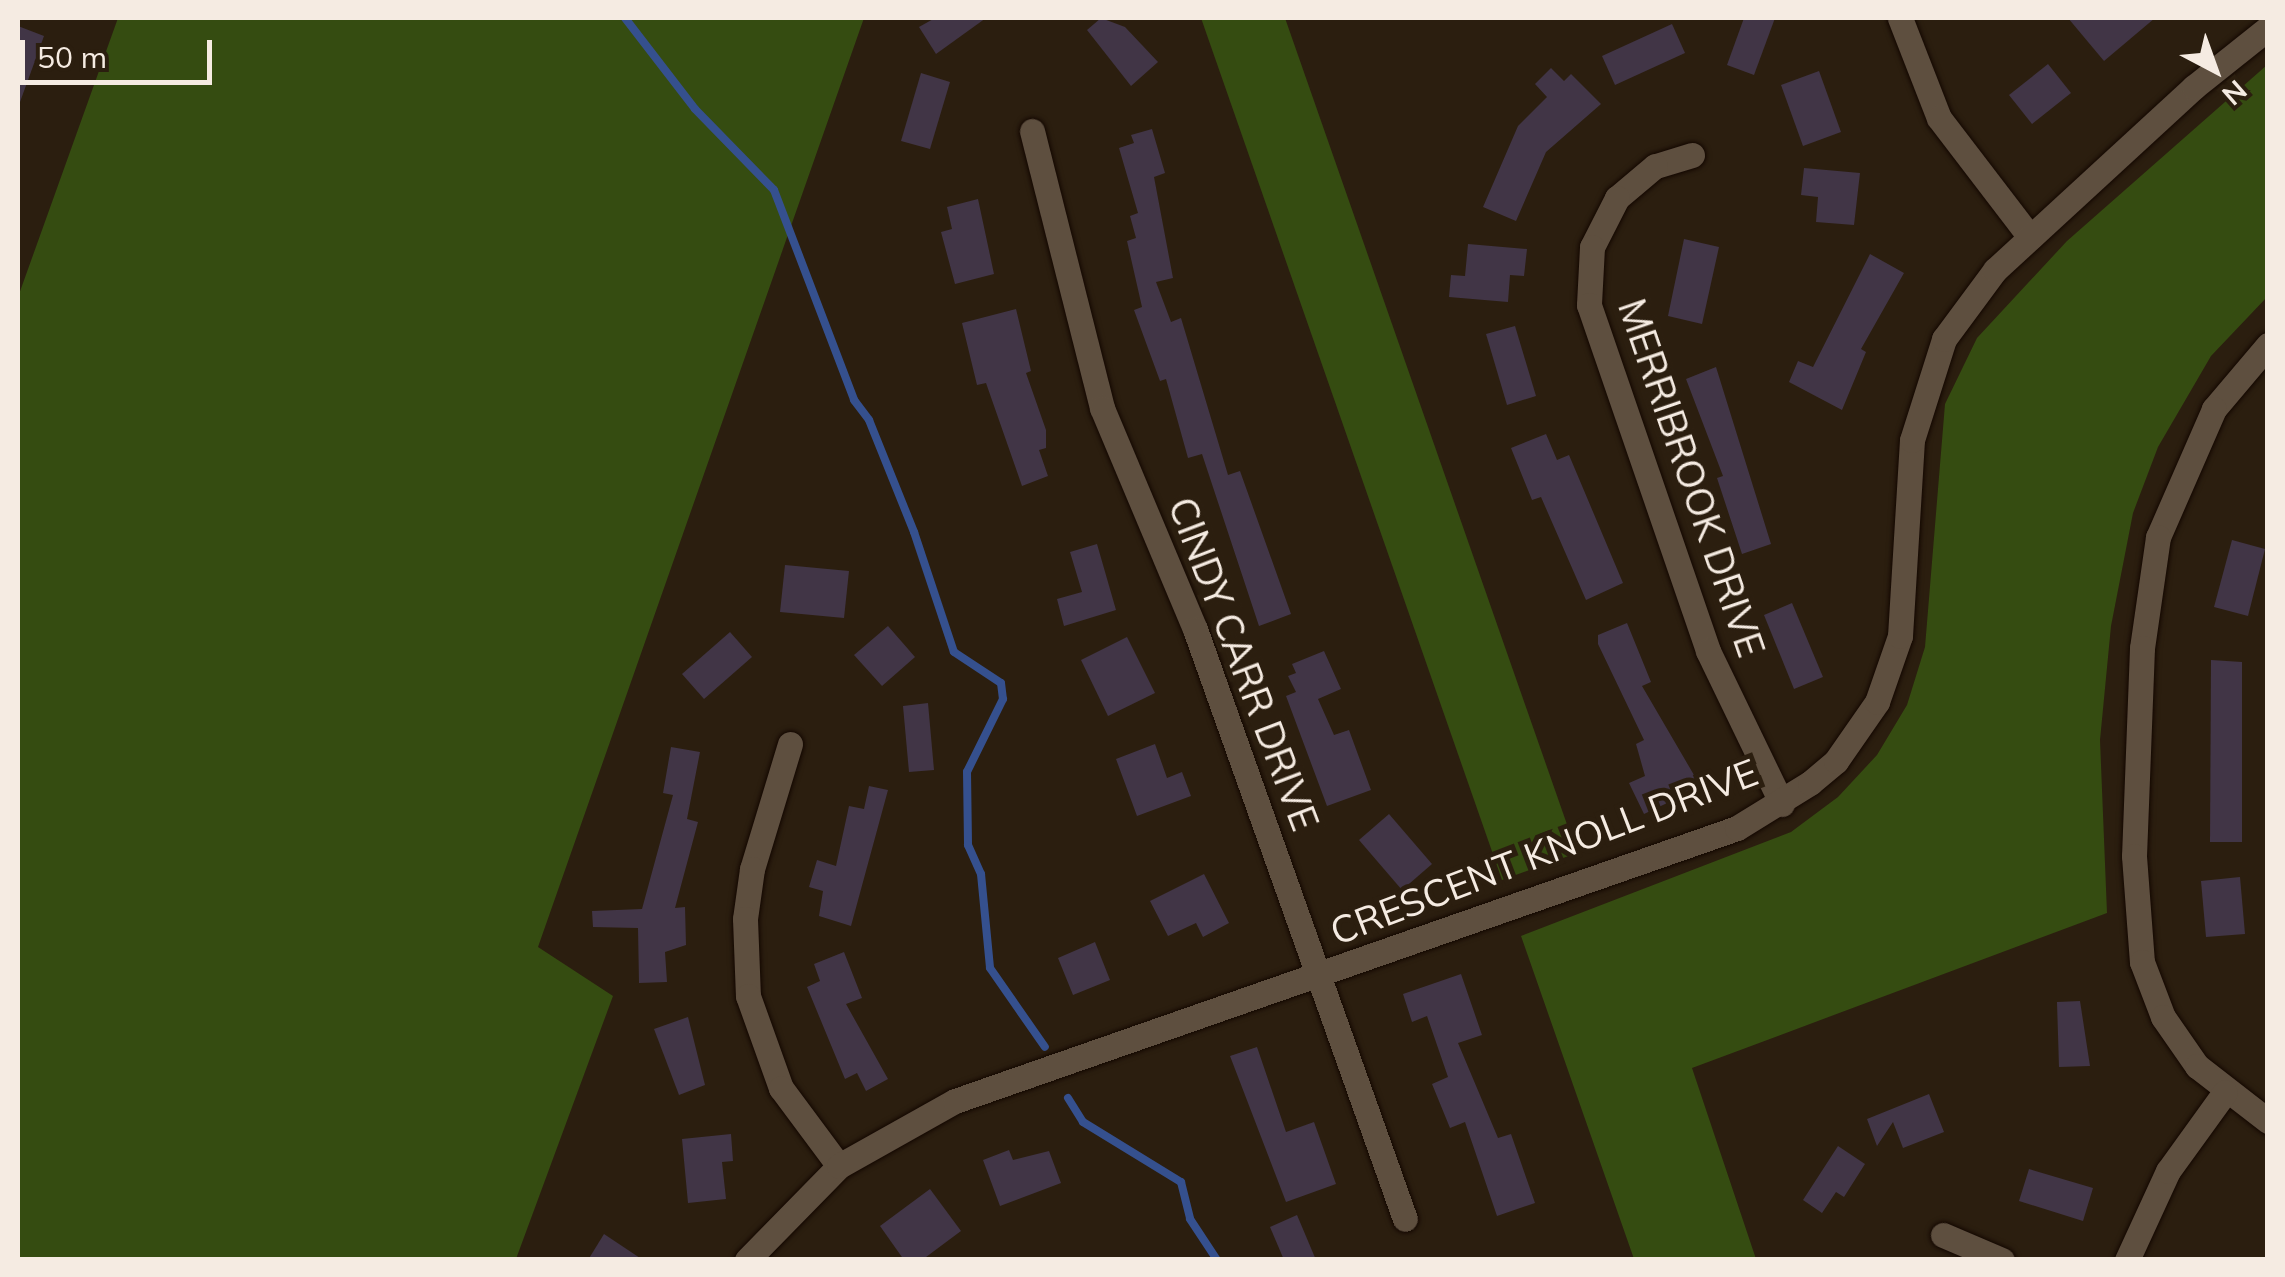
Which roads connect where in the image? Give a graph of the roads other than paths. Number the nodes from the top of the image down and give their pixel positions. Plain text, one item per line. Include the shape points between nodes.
1 (1900, 18) edge
2 (2268, 28) edge
3 (1032, 132) dead end
4 (1692, 155) dead end
5 (2030, 238) junction
6 (2268, 345) edge
7 (790, 744) dead end
8 (1782, 804) junction
9 (1320, 976) junction
10 (2225, 1092) junction
11 (2268, 1120) edge
12 (839, 1166) junction
13 (1405, 1219) dead end
14 (1943, 1235) dead end
15 (747, 1260) edge
16 (2002, 1260) edge
17 (2127, 1260) edge

1 - 5 street via 1939,118
2 - 5 street, CRESCENT KNOLL DRIVE via 2194,86
3 - 9 street, CINDY CARR DRIVE via 1102,408 1194,628
4 - 8 street, MERRIBROOK DRIVE via 1655,166 1617,198 1592,247 1589,305 1708,651
5 - 8 street, CRESCENT KNOLL DRIVE via 1959,316 1920,402 1908,473 1906,600 1877,702 1836,761
6 - 10 street via 2214,409 2158,536 2135,754 2142,962 2177,1041
7 - 12 street via 752,869 744,919 748,996 781,1088
8 - 9 street, CRESCENT KNOLL DRIVE via 1737,828
9 - 12 street, CRESCENT KNOLL DRIVE via 955,1101
9 - 13 street, CINDY CARR DRIVE
10 - 11 street
10 - 17 street via 2168,1171
12 - 15 street, CRESCENT KNOLL DRIVE
14 - 16 street

